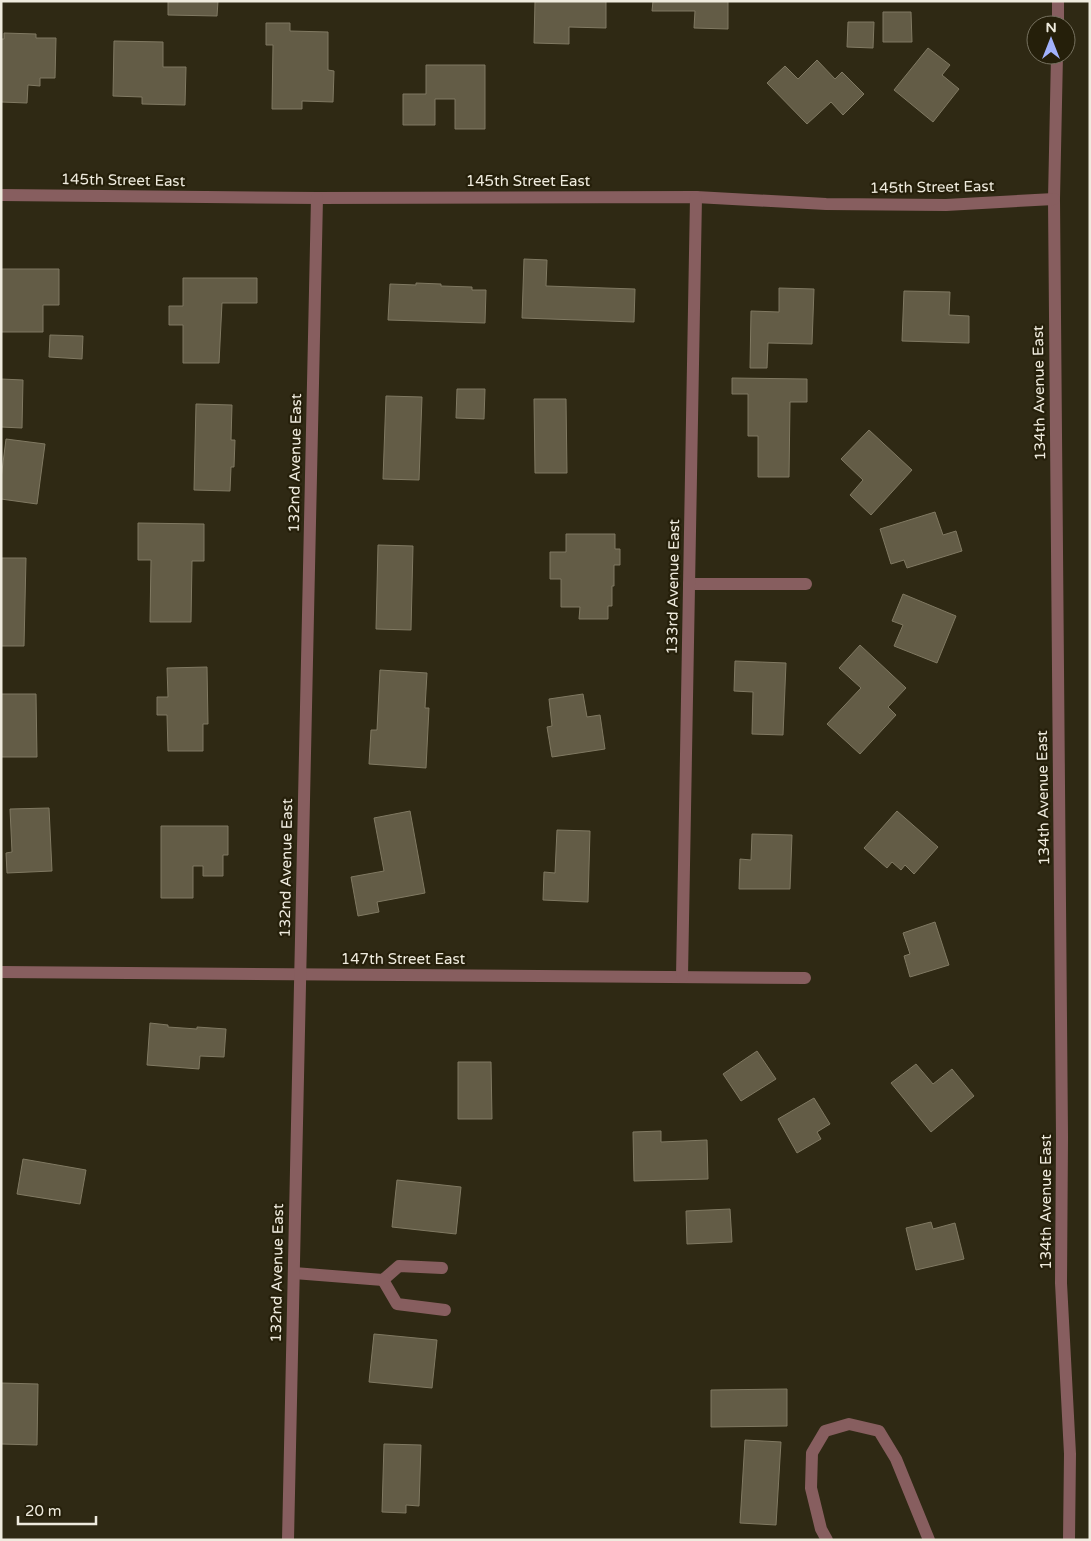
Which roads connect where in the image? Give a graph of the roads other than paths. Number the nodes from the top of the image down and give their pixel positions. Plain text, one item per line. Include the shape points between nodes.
1 (1058, 1) edge
2 (1058, 15) edge
3 (1057, 65) edge
4 (1, 195) edge
5 (696, 197) junction
6 (317, 198) junction
7 (1054, 199) junction
8 (689, 584) junction
9 (806, 584) dead end
10 (1, 972) edge
11 (300, 974) junction
12 (682, 977) junction
13 (805, 978) dead end
14 (442, 1268) dead end
15 (294, 1273) junction
16 (384, 1280) junction
17 (445, 1310) dead end
18 (288, 1540) edge
19 (827, 1540) edge
20 (929, 1540) edge
21 (1069, 1540) edge

1 - 2 street
3 - 7 street, 134th Avenue East
4 - 6 street, 145th Street East
5 - 6 street, 145th Street East
5 - 7 street, 145th Street East via 926,205
5 - 8 street, 133rd Avenue East
6 - 11 street, 132nd Avenue East
7 - 21 street, 134th Avenue East via 1062,1283 1070,1454
8 - 9 street
8 - 12 street, 133rd Avenue East
10 - 11 street, 147th Street East
11 - 12 street, 147th Street East
11 - 15 street, 132nd Avenue East
12 - 13 street, 147th Street East
14 - 16 street via 399,1266
15 - 16 street
15 - 18 street, 132nd Avenue East
16 - 17 street via 398,1304
19 - 20 street via 811,1488 812,1453 825,1431 849,1424 879,1431 896,1459

